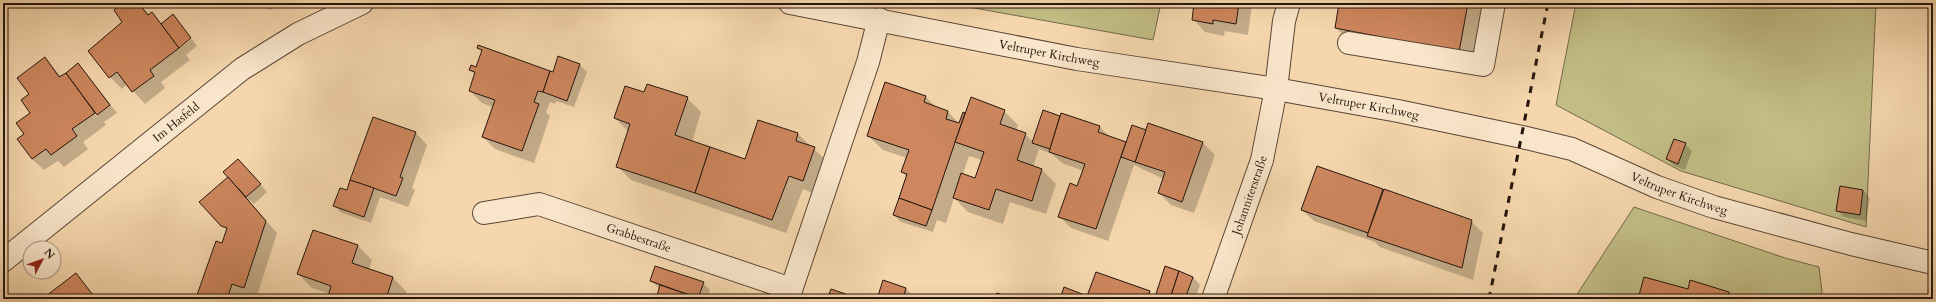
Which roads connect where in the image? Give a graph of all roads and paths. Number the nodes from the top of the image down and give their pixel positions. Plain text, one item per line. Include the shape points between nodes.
1 (362, 3) edge
2 (790, 3) edge
3 (1289, 3) edge
4 (1494, 3) edge
5 (879, 19) junction
6 (1349, 43) dead end
7 (1276, 89) junction
8 (484, 213) dead end
9 (3, 260) edge
10 (1933, 263) edge
11 (790, 294) edge
12 (1213, 299) edge

1 - 9 street, Im Hasfeld via 298,34 242,69
2 - 5 street, Veltruper Kirchweg
3 - 7 street, Johanniterstraße via 1284,21
4 - 6 street via 1483,65
5 - 7 street, Veltruper Kirchweg via 1078,59
5 - 11 street, Grabbestraße via 868,62
7 - 10 street, Veltruper Kirchweg via 1398,111 1572,149 1657,186 1714,207
7 - 12 street, Johanniterstraße via 1262,160
8 - 11 street, Grabbestraße via 539,204

